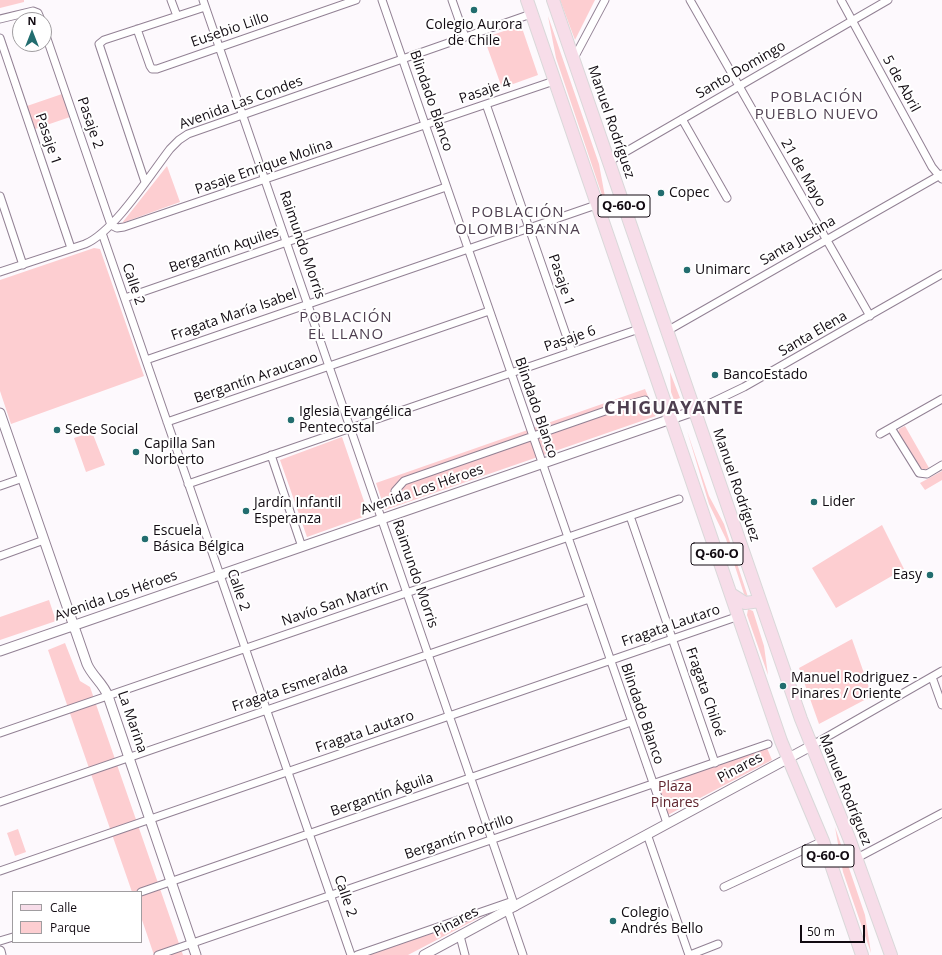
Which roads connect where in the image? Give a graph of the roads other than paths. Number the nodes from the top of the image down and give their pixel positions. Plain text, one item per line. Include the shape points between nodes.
1 (172, 0) edge
2 (356, 0) edge
3 (382, 0) edge
4 (452, 0) edge
5 (526, 0) edge
6 (553, 0) edge
7 (605, 0) edge
8 (690, 0) edge
9 (840, 0) edge
10 (888, 0) edge
11 (204, 4) edge
12 (531, 14) junction
13 (12, 16) edge
14 (177, 16) junction
15 (0, 19) edge
16 (852, 21) junction
17 (137, 30) junction
18 (465, 37) junction
19 (0, 38) edge
20 (220, 47) junction
21 (52, 52) edge
22 (402, 59) junction
23 (573, 60) junction
24 (554, 80) junction
25 (738, 86) junction
26 (486, 104) junction
27 (243, 114) junction
28 (682, 119) junction
29 (425, 126) junction
30 (608, 162) junction
31 (941, 176) edge
32 (266, 180) junction
33 (144, 182) junction
34 (446, 187) junction
35 (0, 196) edge
36 (727, 198) dead end
37 (596, 205) junction
38 (111, 225) junction
39 (529, 228) junction
40 (102, 233) junction
41 (827, 240) junction
42 (287, 242) junction
43 (71, 248) junction
44 (468, 249) junction
45 (24, 264) junction
46 (0, 272) edge
47 (942, 274) edge
48 (124, 298) junction
49 (308, 304) junction
50 (489, 310) junction
51 (870, 316) junction
52 (639, 329) junction
53 (667, 331) junction
54 (572, 352) junction
55 (146, 360) junction
56 (329, 366) junction
57 (510, 373) junction
58 (942, 399) edge
59 (645, 400) dead end
60 (694, 411) junction
61 (0, 416) edge
62 (671, 419) junction
63 (167, 422) junction
64 (351, 428) junction
65 (891, 428) junction
66 (880, 434) dead end
67 (532, 436) junction
68 (271, 455) junction
69 (542, 464) junction
70 (942, 465) edge
71 (22, 478) junction
72 (188, 484) junction
73 (0, 486) edge
74 (395, 491) dead end
75 (679, 499) dead end
76 (630, 516) junction
77 (382, 519) junction
78 (567, 537) junction
79 (44, 540) junction
80 (302, 547) junction
81 (0, 556) edge
82 (220, 575) junction
83 (407, 592) junction
84 (730, 594) junction
85 (588, 599) junction
86 (760, 601) junction
87 (739, 616) junction
88 (73, 626) junction
89 (673, 639) junction
90 (245, 648) junction
91 (0, 651) edge
92 (428, 654) junction
93 (610, 661) junction
94 (942, 671) edge
95 (932, 677) junction
96 (108, 696) junction
97 (942, 705) edge
98 (266, 710) junction
99 (450, 716) junction
100 (631, 722) junction
101 (0, 733) edge
102 (768, 744) dead end
103 (811, 746) junction
104 (129, 758) junction
105 (787, 758) junction
106 (715, 763) junction
107 (288, 772) junction
108 (471, 778) junction
109 (652, 784) junction
110 (0, 802) edge
111 (942, 813) edge
112 (150, 820) junction
113 (667, 823) junction
114 (309, 834) junction
115 (647, 834) junction
116 (492, 840) junction
117 (823, 841) junction
118 (857, 858) junction
119 (0, 872) edge
120 (171, 882) junction
121 (724, 887) dead end
122 (142, 892) edge
123 (331, 895) junction
124 (512, 906) junction
125 (12, 936) edge
126 (460, 936) junction
127 (0, 941) edge
128 (192, 943) junction
129 (718, 944) dead end
130 (0, 951) edge
131 (1, 955) edge
132 (158, 955) edge
133 (196, 955) edge
134 (351, 955) edge
135 (357, 955) edge
136 (424, 955) edge
137 (465, 955) edge
138 (523, 955) edge
139 (690, 955) edge
140 (862, 955) edge
141 (891, 955) edge

1 - 14 street
2 - 20 street, Eusebio Lillo
3 - 22 street, Blindado Blanco
4 - 18 street
5 - 12 main road, Q-60-O
6 - 23 main road, Manuel Rodríguez / Q-60-O
7 - 23 street
8 - 25 street, 21 de Mayo
9 - 16 street, 5 de Abril
10 - 16 street, Santo Domingo
11 - 14 street
11 - 20 street, Raimundo Morris
12 - 18 street, Avenida Las Condes
12 - 24 main road, Q-60-O
13 - 15 street
14 - 17 street
16 - 25 street, Santo Domingo
16 - 31 street, 5 de Abril via 932,166
17 - 20 street, Eusebio Lillo via 150,66 154,69
17 - 33 street via 100,43
18 - 22 street, Avenida Las Condes
19 - 43 street, Pasaje 1
20 - 27 street, Raimundo Morris
21 - 38 street, Pasaje 2
22 - 27 street, Avenida Las Condes
22 - 29 street, Blindado Blanco
23 - 30 main road, Manuel Rodríguez / Q-60-O
24 - 26 street, Pasaje 4
24 - 37 main road, Q-60-O
25 - 28 street, Santo Domingo
25 - 41 street, 21 de Mayo
26 - 29 street, Pasaje 4
26 - 39 street, Pasaje 1
27 - 32 street, Raimundo Morris
27 - 33 street, Avenida Las Condes via 179,140
28 - 30 street, Santo Domingo
28 - 36 street
29 - 32 street, Pasaje Enrique Molina
29 - 34 street, Blindado Blanco
30 - 53 main road, Manuel Rodríguez / Q-60-O
31 - 41 street, Santa Justina
32 - 38 street, Pasaje Enrique Molina via 124,227 117,228
32 - 42 street, Raimundo Morris
33 - 38 street, Avenida Las Condes
34 - 42 street, Bergantín Aquiles
34 - 44 street, Blindado Blanco
35 - 45 street
37 - 39 street, Fragata María Isabel
37 - 52 main road, Q-60-O
38 - 40 street, Avenida Las Condes
39 - 44 street, Fragata María Isabel
39 - 54 street, Pasaje 1
40 - 43 street, Avenida Las Condes via 92,241
40 - 48 street, Calle 2
41 - 51 street, 21 de Mayo
41 - 53 street, Santa Justina
42 - 48 street, Bergantín Aquiles
42 - 49 street, Raimundo Morris
43 - 45 street, Avenida Las Condes
44 - 49 street, Fragata María Isabel
44 - 50 street, Blindado Blanco
45 - 46 street, Avenida Las Condes
47 - 51 street, Santa Elena
48 - 55 street, Calle 2
49 - 55 street, Fragata María Isabel
49 - 56 street, Raimundo Morris
50 - 56 street, Bergantín Araucano
50 - 57 street, Blindado Blanco
51 - 60 street, Santa Elena via 744,387
52 - 54 street, Pasaje 6
52 - 62 main road, Q-60-O
53 - 60 main road, Manuel Rodríguez / Q-60-O
54 - 57 street, Pasaje 6
55 - 63 street, Calle 2
56 - 63 street, Bergantín Araucano
56 - 64 street, Raimundo Morris
57 - 64 street, Pasaje 6
57 - 67 street, Blindado Blanco
58 - 65 street
59 - 67 street, Avenida Los Héroes
60 - 62 street, Avenida Los Héroes
60 - 86 main road, Manuel Rodríguez / Q-60-O
61 - 71 street, La Marina
62 - 69 street, Avenida Los Héroes
62 - 84 main road, Q-60-O
63 - 72 street, Calle 2
64 - 68 street, Pasaje 6
64 - 77 street, Raimundo Morris
65 - 66 street
65 - 70 street via 919,474 927,474
67 - 69 street, Blindado Blanco
67 - 74 street, Avenida Los Héroes via 404,482
68 - 72 street, Pasaje 6
68 - 80 street
69 - 77 street, Avenida Los Héroes
69 - 78 street, Blindado Blanco
71 - 73 street
71 - 79 street, La Marina
72 - 82 street, Calle 2
75 - 76 street, Navío San Martín
76 - 78 street, Navío San Martín
76 - 89 street, Fragata Chiloé
77 - 80 street, Avenida Los Héroes
77 - 83 street, Raimundo Morris
78 - 83 street, Navío San Martín
78 - 85 street, Blindado Blanco
79 - 81 street
79 - 88 street, La Marina
80 - 82 street, Avenida Los Héroes
82 - 88 street, Avenida Los Héroes
82 - 90 street, Calle 2
83 - 90 street, Navío San Martín
83 - 92 street, Raimundo Morris
84 - 86 main road via 745,603
84 - 87 main road, Q-60-O
85 - 92 street, Fragata Esmeralda
85 - 93 street, Blindado Blanco
86 - 103 main road, Manuel Rodríguez / Q-60-O
87 - 89 street, Fragata Lautaro
87 - 105 main road, Q-60-O
88 - 91 street, Avenida Los Héroes
88 - 96 street, La Marina via 89,668
89 - 93 street, Fragata Lautaro
89 - 106 street, Fragata Chiloé
90 - 96 street, Navío San Martín
90 - 98 street, Calle 2
92 - 98 street, Fragata Esmeralda
92 - 99 street, Raimundo Morris
93 - 99 street, Fragata Lautaro
93 - 100 street, Blindado Blanco
94 - 95 street, Pinares
95 - 97 street
95 - 103 street, Pinares
96 - 101 street, Navío San Martín
96 - 104 street, La Marina
98 - 104 street, Fragata Esmeralda
98 - 107 street, Calle 2
99 - 107 street, Fragata Lautaro
99 - 108 street, Raimundo Morris
100 - 108 street, Bergantín Águila
100 - 109 street, Blindado Blanco
102 - 106 street, Bergantín Potrillo
103 - 105 street, Pinares
103 - 118 main road, Manuel Rodríguez / Q-60-O
104 - 110 street, Fragata Esmeralda
104 - 112 street, La Marina
105 - 113 street, Pinares
105 - 117 main road, Q-60-O
106 - 109 street, Bergantín Potrillo
107 - 112 street, Fragata Lautaro
107 - 114 street, Calle 2
108 - 114 street, Bergantín Águila
108 - 116 street, Raimundo Morris
109 - 113 street, Blindado Blanco
109 - 116 street, Bergantín Potrillo
111 - 118 street
112 - 119 street, Fragata Lautaro
112 - 120 street, La Marina
113 - 115 street, Pinares
114 - 120 street, Bergantín Águila
114 - 123 street, Calle 2
115 - 124 street, Pinares
115 - 139 street
116 - 123 street, Bergantín Potrillo
116 - 124 street, Raimundo Morris
117 - 121 street
117 - 140 main road, Q-60-O
118 - 141 main road, Manuel Rodríguez / Q-60-O
120 - 122 street, Bergantín Águila
120 - 128 street, La Marina
123 - 128 street, Bergantín Potrillo
123 - 134 street, Calle 2
124 - 126 street, Pinares
124 - 135 street
124 - 138 street, Raimundo Morris
125 - 127 street
126 - 136 street, Pinares
126 - 137 street
128 - 132 street, Bergantín Potrillo
128 - 133 street, La Marina
129 - 139 street
130 - 131 street

